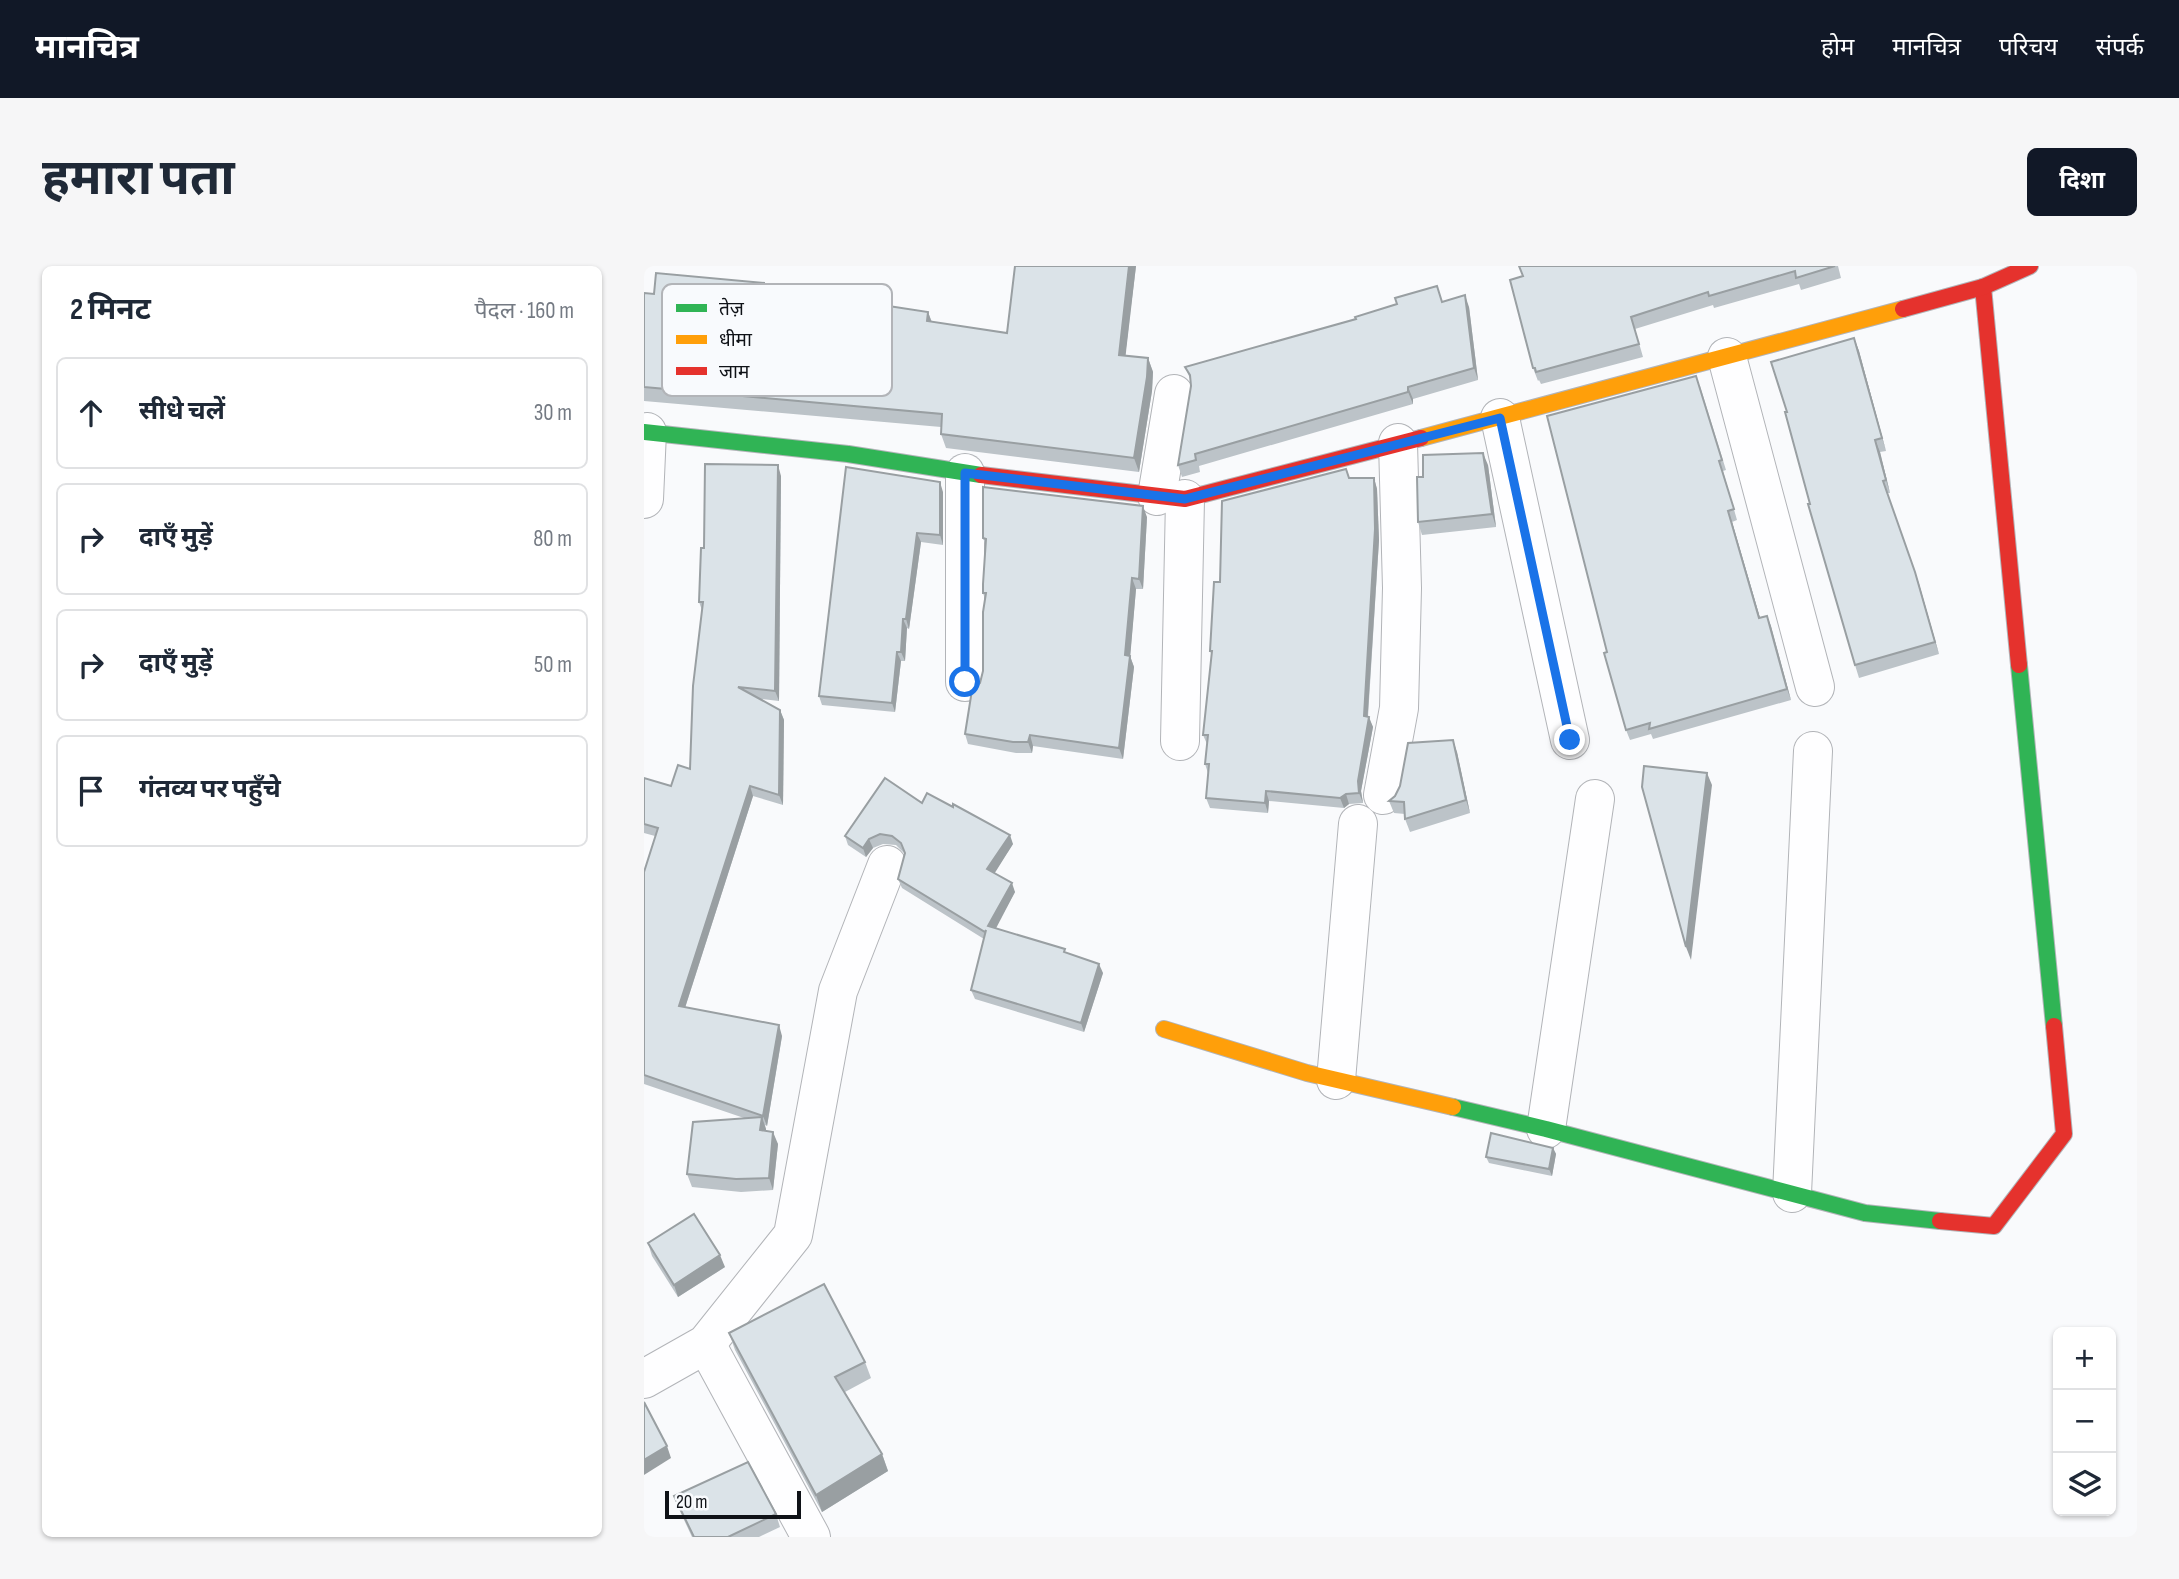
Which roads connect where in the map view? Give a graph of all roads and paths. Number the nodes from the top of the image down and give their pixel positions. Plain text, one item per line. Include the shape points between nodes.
1 (2030, 266) edge
2 (1983, 287) junction
3 (1727, 357) junction
4 (1174, 394) dead end
5 (1500, 418) junction
6 (646, 432) edge
7 (1398, 443) junction
8 (965, 473) junction
9 (1171, 497) junction
10 (644, 499) edge
11 (965, 682) dead end
12 (1815, 687) dead end
13 (1570, 740) dead end
14 (1180, 741) dead end
15 (1813, 751) dead end
16 (1383, 794) dead end
17 (1595, 799) dead end
18 (1358, 824) dead end
19 (887, 865) dead end
20 (1164, 1030) dead end
21 (1336, 1080) junction
22 (1546, 1129) junction
23 (1792, 1193) junction
24 (706, 1344) junction
25 (644, 1379) edge
26 (811, 1537) edge

1 - 2 street
2 - 3 street
2 - 23 street via 2064,1134 1994,1226 1866,1213
3 - 5 street
3 - 12 street
4 - 9 street
5 - 7 street
5 - 13 street
6 - 8 street via 848,454
6 - 10 street
7 - 9 street
7 - 16 street via 1399,708
8 - 9 street
8 - 11 street
9 - 14 street
15 - 23 street
17 - 22 street
18 - 21 street
19 - 24 street via 838,991 793,1235
20 - 21 street
21 - 22 street
22 - 23 street
24 - 25 street
24 - 26 street

